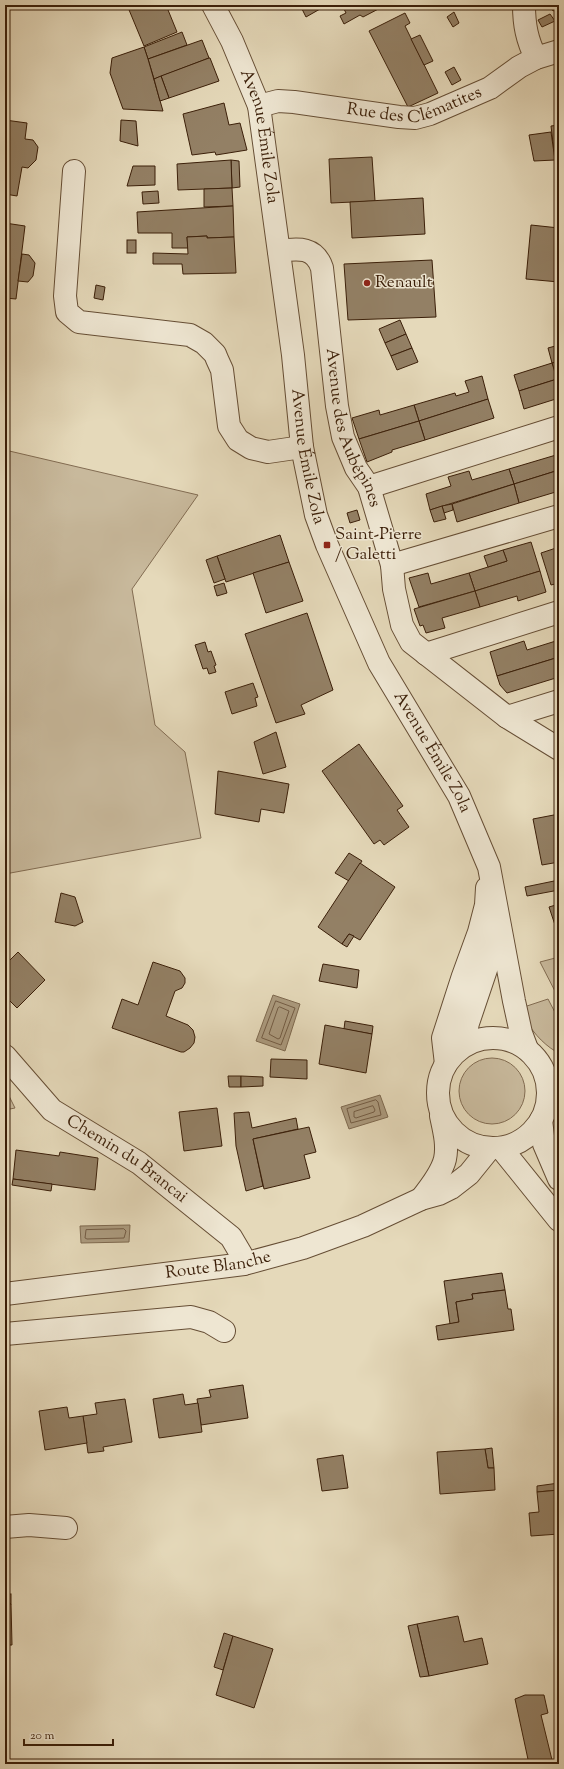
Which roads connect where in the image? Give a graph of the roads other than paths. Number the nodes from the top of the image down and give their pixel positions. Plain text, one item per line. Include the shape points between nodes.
1 (214, 5) edge
2 (524, 5) edge
3 (559, 51) edge
4 (536, 58) junction
5 (259, 106) junction
6 (74, 170) dead end
7 (279, 251) junction
8 (559, 427) edge
9 (302, 447) junction
10 (369, 487) junction
11 (559, 516) edge
12 (392, 565) junction
13 (559, 612) edge
14 (426, 654) junction
15 (559, 701) edge
16 (507, 717) junction
17 (559, 749) edge
18 (489, 867) junction
19 (500, 927) junction
20 (463, 1046) junction
21 (527, 1049) junction
22 (5, 1056) edge
23 (446, 1064) junction
24 (551, 1072) edge
25 (441, 1112) junction
26 (548, 1116) edge
27 (495, 1148) junction
28 (559, 1179) edge
29 (421, 1199) junction
30 (559, 1220) edge
31 (244, 1264) junction
32 (5, 1294) edge
33 (224, 1331) dead end
34 (5, 1334) edge
35 (5, 1527) edge
36 (66, 1528) dead end

1 - 5 street, Avenue Émile Zola
2 - 4 street via 528,41
3 - 4 street, Rue des Clématites
4 - 5 street, Rue des Clématites via 490,88 415,118 294,102 278,101
5 - 7 street, Avenue Émile Zola
6 - 9 street via 65,296 67,312 79,322 190,335 204,343 215,354 222,370 229,426 238,440 251,448 268,452
7 - 9 street, Avenue Émile Zola
7 - 10 street, Avenue des Aubépines via 309,251 318,258 324,281 337,406 343,436 356,468
8 - 10 street
9 - 18 street, Avenue Émile Zola via 316,515 379,663 459,796
10 - 12 street, Avenue des Aubépines
11 - 12 street
12 - 14 street, Avenue des Aubépines via 402,625 411,642
13 - 14 street
14 - 16 street, Avenue des Aubépines
15 - 16 street
16 - 17 street, Avenue des Aubépines
18 - 19 street, Avenue Émile Zola
18 - 23 street via 484,912 443,1038
19 - 20 street, Avenue Émile Zola via 468,1023
19 - 21 street, Avenue Émile Zola via 519,1027
20 - 21 street via 473,1041 496,1038 518,1043
20 - 23 street
21 - 24 street
22 - 31 street, Chemin du Brancai via 52,1110 139,1163 231,1237
23 - 25 street via 440,1075 438,1087
24 - 26 street via 547,1078
25 - 27 street via 450,1128 464,1140 476,1146
25 - 29 street, Route Blanche via 446,1140 445,1160
26 - 27 street via 524,1139
26 - 28 street via 544,1144
27 - 29 street, Route Blanche via 451,1188
27 - 30 street
29 - 31 street, Route Blanche via 363,1226 304,1248
31 - 32 street, Route Blanche
33 - 34 street via 210,1322 191,1317
35 - 36 street via 29,1525

